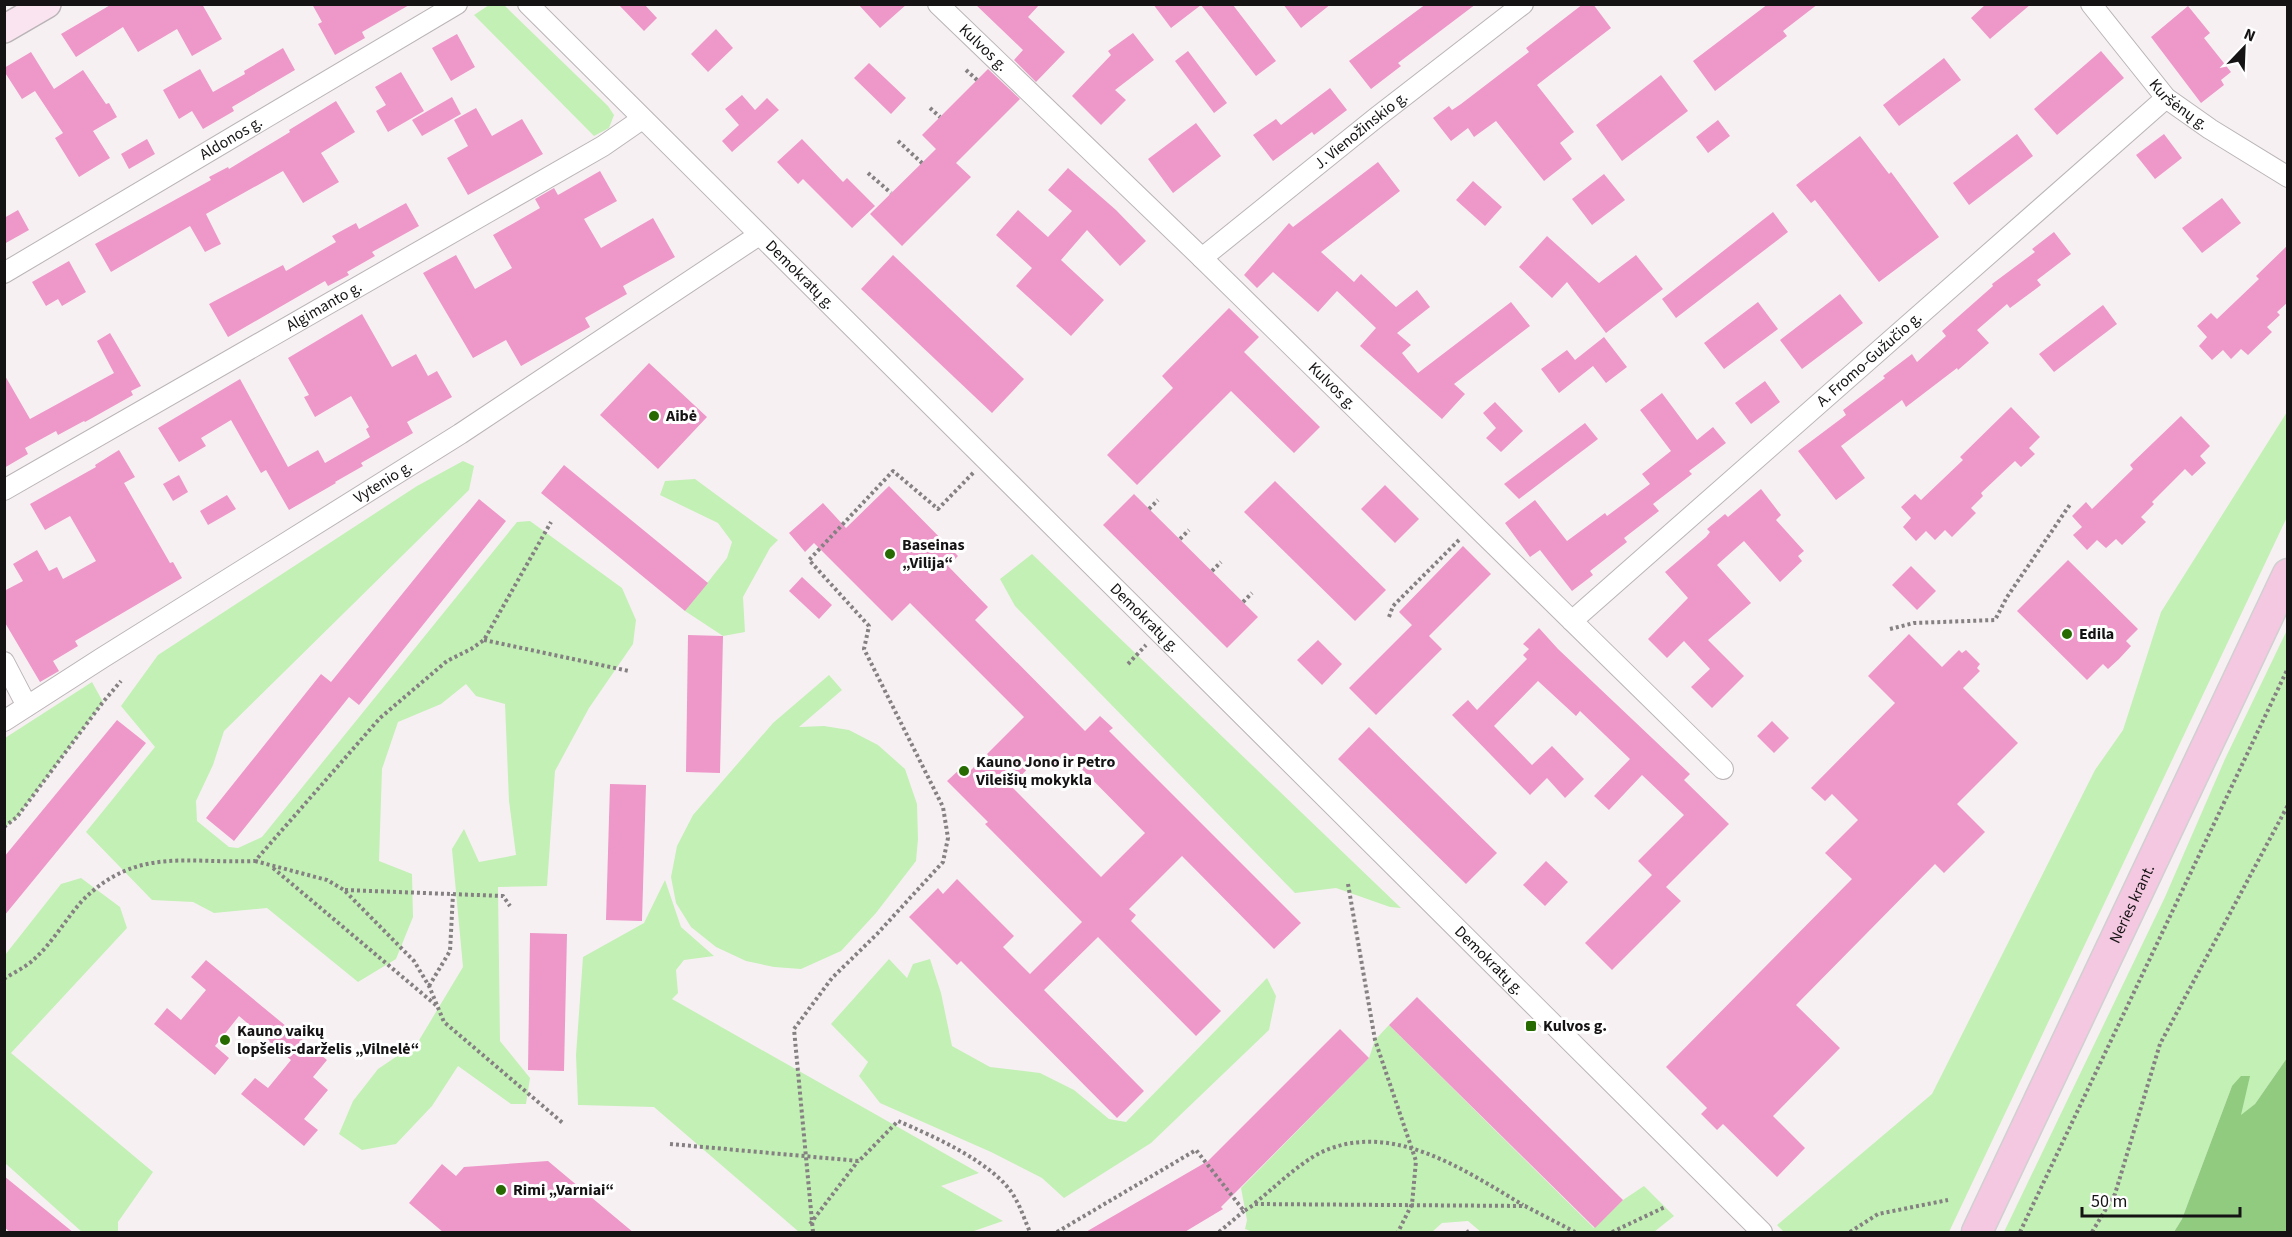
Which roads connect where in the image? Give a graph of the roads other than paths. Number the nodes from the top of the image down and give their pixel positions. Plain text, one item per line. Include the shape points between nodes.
1 (47, 4) edge
2 (458, 4) edge
3 (528, 4) edge
4 (938, 4) edge
5 (1523, 4) edge
6 (2091, 4) edge
7 (4, 29) edge
8 (2166, 98) junction
9 (642, 119) junction
10 (2288, 177) edge
11 (759, 235) junction
12 (1202, 258) junction
13 (4, 273) edge
14 (4, 490) edge
15 (2288, 574) edge
16 (1572, 621) junction
17 (4, 662) edge
18 (27, 706) junction
19 (4, 721) edge
20 (1724, 769) dead end
21 (1762, 1233) edge
22 (1977, 1233) edge

1 - 7 main road
2 - 13 street, Aldonos g.
3 - 9 street, Demokratų g.
4 - 12 street, Kulvos g.
5 - 12 street, J. Vienožinskio g.
6 - 8 street, Kuršėnų g.
8 - 10 street, Kuršėnų g.
8 - 16 street, A. Fromo-Gužučio g.
9 - 11 street, Demokratų g.
9 - 14 street, Algimanto g. via 583,158
11 - 18 street, Vytenio g. via 460,434
11 - 21 street, Demokratų g.
12 - 16 street, Kulvos g.
15 - 22 main road, Neries krant.
16 - 20 street, Kulvos g.
17 - 18 street
18 - 19 street, Vytenio g.

